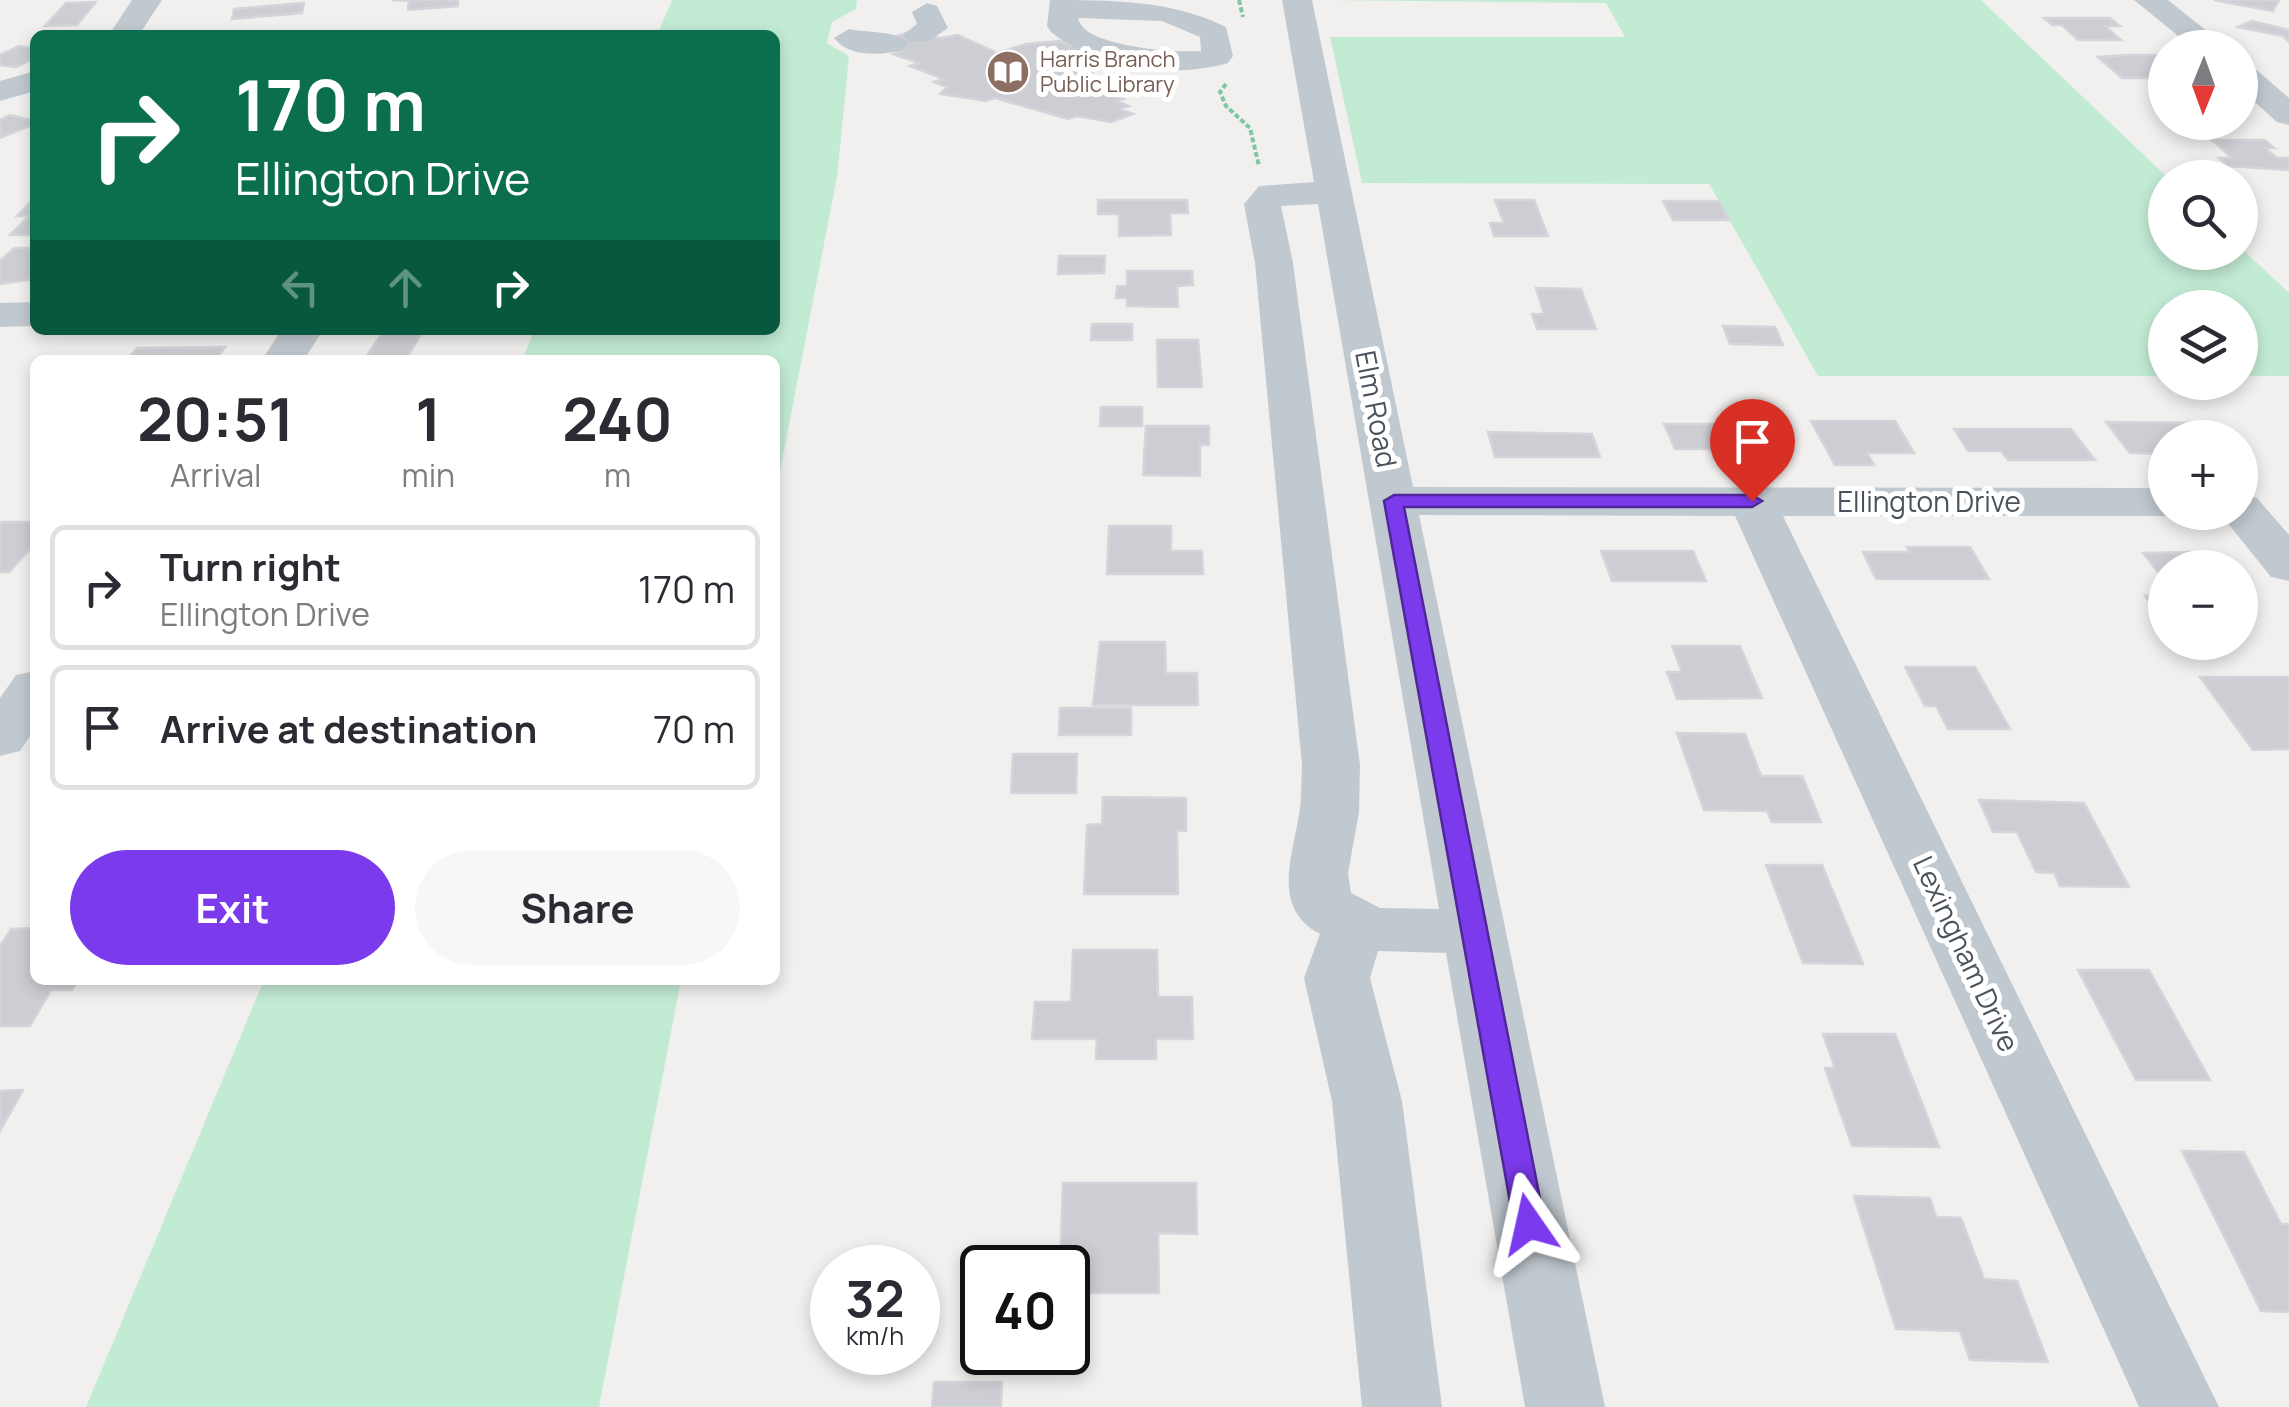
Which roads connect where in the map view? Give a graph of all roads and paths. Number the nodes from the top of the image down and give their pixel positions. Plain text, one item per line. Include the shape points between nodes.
1 (149, 0) edge
2 (1239, 0) edge
3 (1297, 0) edge
4 (2149, 0) edge
5 (1243, 19) dead end
6 (128, 30) edge
7 (913, 30) dead end
8 (2190, 30) edge
9 (849, 38) dead end
10 (1230, 80) dead end
11 (30, 82) edge
12 (2258, 87) edge
13 (0, 91) edge
14 (2289, 114) edge
15 (1335, 193) junction
16 (1267, 196) junction
17 (30, 314) edge
18 (0, 315) edge
19 (1394, 501) junction
20 (1752, 501) junction
21 (2148, 502) edge
22 (2289, 503) edge
23 (2258, 504) edge
24 (2258, 527) edge
25 (2289, 566) edge
26 (30, 694) edge
27 (0, 739) edge
28 (1361, 930) junction
29 (1472, 930) junction
30 (1402, 1407) edge
31 (1565, 1407) edge
32 (2180, 1407) edge

1 - 6 street
2 - 5 path
3 - 15 street, Elm Road
4 - 8 street
7 - 9 street via 870,45
10 - 16 path via 1220,92 1250,128
11 - 13 street
12 - 14 street
15 - 16 street
15 - 19 street, Elm Road
16 - 28 street via 1262,204 1331,765 1317,880 1320,898
17 - 18 street
19 - 20 street, Ellington Drive
19 - 29 street, Elm Road
20 - 21 street, Ellington Drive
20 - 32 street, Lexingham Drive
22 - 23 street
24 - 25 street
26 - 27 street
28 - 29 street
28 - 30 street via 1343,949 1338,978 1367,1101
29 - 31 street, Elm Road

